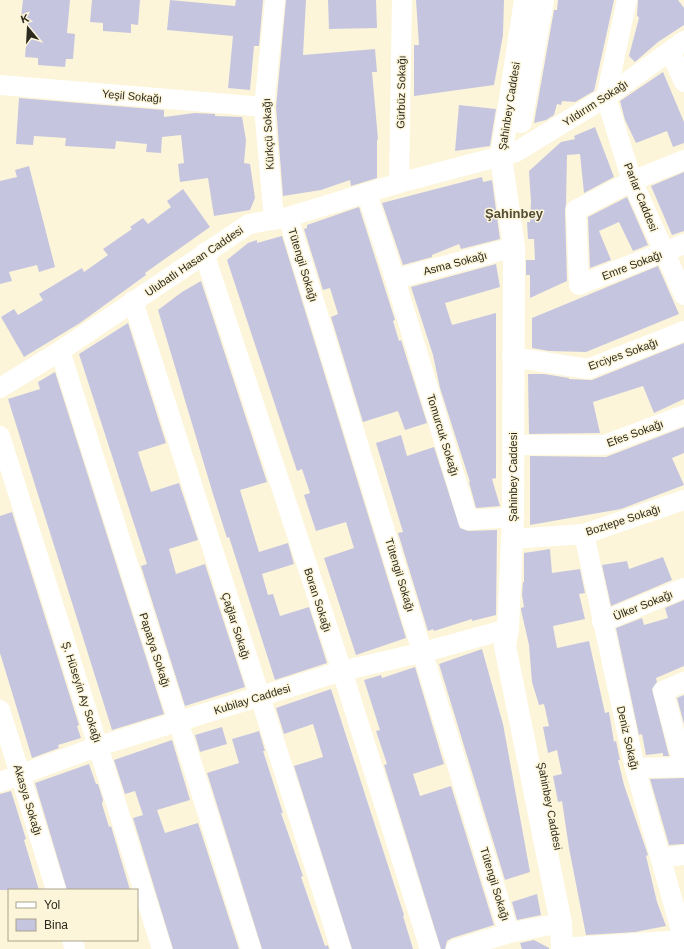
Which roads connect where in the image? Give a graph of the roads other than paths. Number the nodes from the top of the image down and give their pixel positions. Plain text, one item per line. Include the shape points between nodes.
1 (275, 0) edge
2 (402, 0) edge
3 (525, 0) edge
4 (543, 0) edge
5 (627, 0) edge
6 (677, 46) edge
7 (684, 82) edge
8 (0, 85) edge
9 (606, 97) junction
10 (264, 107) junction
11 (509, 155) junction
12 (684, 160) edge
13 (632, 181) junction
14 (399, 183) junction
15 (367, 194) junction
16 (281, 218) junction
17 (684, 244) edge
18 (514, 246) junction
19 (664, 252) junction
20 (204, 253) junction
21 (395, 279) junction
22 (684, 295) edge
23 (133, 301) junction
24 (684, 331) edge
25 (60, 351) junction
26 (512, 357) junction
27 (1, 385) edge
28 (684, 415) edge
29 (0, 436) edge
30 (513, 445) junction
31 (684, 500) edge
32 (513, 516) junction
33 (584, 534) junction
34 (512, 539) junction
35 (684, 588) edge
36 (602, 622) junction
37 (508, 629) junction
38 (424, 652) junction
39 (342, 671) junction
40 (684, 682) edge
41 (259, 698) junction
42 (0, 710) edge
43 (178, 722) junction
44 (99, 746) junction
45 (684, 767) edge
46 (634, 768) junction
47 (20, 775) junction
48 (0, 782) edge
49 (684, 855) edge
50 (661, 858) junction
51 (56, 889) edge
52 (561, 923) junction
53 (509, 933) junction
54 (684, 940) edge
55 (571, 948) edge
56 (162, 949) edge
57 (251, 949) edge
58 (341, 949) edge
59 (430, 949) edge
60 (456, 949) edge

1 - 10 street, Kürkçü Sokağı
2 - 14 street, Gürbüz Sokağı
3 - 11 main road, Şahinbey Caddesi
4 - 11 main road
5 - 9 street
6 - 7 street
6 - 9 street, Yıldırım Sokağı
8 - 10 street, Yeşil Sokağı
9 - 11 street, Yıldırım Sokağı
9 - 13 street, Parlar Caddesi
10 - 16 street, Kürkçü Sokağı
11 - 14 street, Ulubatlı Hasan Caddesi
11 - 18 main road, Şahinbey Caddesi
12 - 13 street
13 - 19 street, Parlar Caddesi
13 - 19 street, Emre Sokağı via 576,210 579,285
14 - 15 street, Ulubatlı Hasan Caddesi
15 - 16 street, Ulubatlı Hasan Caddesi
15 - 21 street, Tomurcuk Sokağı
16 - 20 street, Ulubatlı Hasan Caddesi via 249,224
16 - 38 street, Tütengil Sokağı
17 - 19 street, Emre Sokağı
18 - 21 street, Asma Sokağı
18 - 26 main road, Şahinbey Caddesi
19 - 22 street, Parlar Caddesi
20 - 23 street, Ulubatlı Hasan Caddesi
20 - 39 street, Boran Sokağı
21 - 32 street, Tomurcuk Sokağı via 468,520
23 - 25 street, Ulubatlı Hasan Caddesi
23 - 41 street, Çağlar Sokağı
24 - 26 street, Erciyes Sokağı via 588,369
25 - 27 street, Ulubatlı Hasan Caddesi
25 - 43 street, Papatya Sokağı
26 - 30 main road, Şahinbey Caddesi
28 - 30 street, Efes Sokağı via 604,445
29 - 44 street, Ş. Hüseyin Ay Sokağı
30 - 32 main road, Şahinbey Caddesi
31 - 33 street, Boztepe Sokağı
32 - 34 main road, Şahinbey Caddesi
33 - 34 street, Boztepe Sokağı
33 - 36 street, Deniz Sokağı
34 - 37 main road, Şahinbey Caddesi
35 - 36 street, Ülker Sokağı
36 - 46 street, Deniz Sokağı
37 - 38 street, Kubilay Caddesi
37 - 52 main road via 505,646
37 - 55 main road, Şahinbey Caddesi via 517,639 575,931
38 - 39 street, Kubilay Caddesi
38 - 53 street, Tütengil Sokağı
39 - 41 street, Kubilay Caddesi
39 - 59 street, Boran Sokağı
40 - 45 street via 663,691
41 - 43 street, Kubilay Caddesi
41 - 58 street, Çağlar Sokağı
42 - 47 street, Akasya Sokağı
43 - 44 street, Kubilay Caddesi
43 - 57 street, Papatya Sokağı
44 - 47 street, Kubilay Caddesi
44 - 56 street, Ş. Hüseyin Ay Sokağı
45 - 46 street
46 - 50 street, Deniz Sokağı
47 - 48 street, Kubilay Caddesi
47 - 51 street, Akasya Sokağı
49 - 50 street
50 - 54 street, Deniz Sokağı
52 - 53 street
52 - 55 main road
53 - 60 street
54 - 55 street

